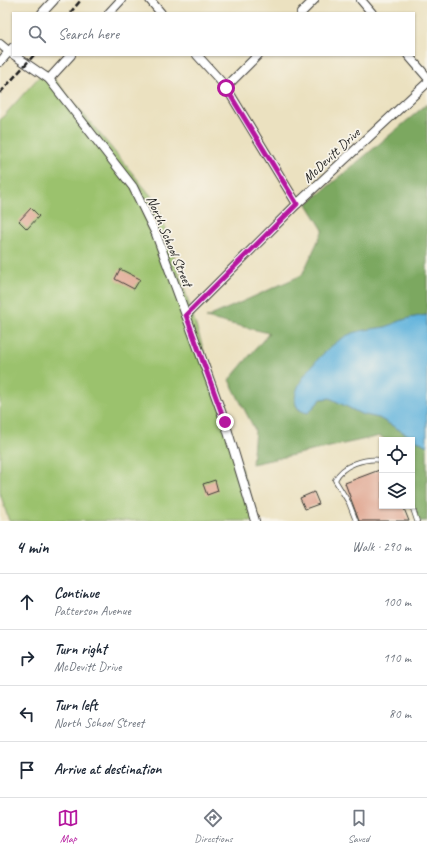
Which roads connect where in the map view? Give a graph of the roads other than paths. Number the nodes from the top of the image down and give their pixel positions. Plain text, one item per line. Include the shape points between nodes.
1 (54, 0) edge
2 (121, 0) edge
3 (150, 0) edge
4 (314, 0) edge
5 (361, 0) edge
6 (43, 12) edge
7 (110, 12) edge
8 (160, 12) edge
9 (302, 12) edge
10 (371, 12) edge
11 (0, 44) edge
12 (12, 52) edge
13 (17, 56) edge
14 (70, 56) edge
15 (198, 56) edge
16 (257, 56) edge
17 (409, 56) edge
18 (0, 62) edge
19 (427, 77) edge
20 (49, 79) junction
21 (427, 83) edge
22 (226, 88) junction
23 (297, 204) junction
24 (186, 315) junction
25 (379, 460) edge
26 (413, 509) edge
27 (255, 521) edge
28 (356, 521) edge
29 (417, 521) edge

1 - 6 street
2 - 7 street
3 - 8 street
4 - 9 street
5 - 10 street
11 - 12 street, North School Street
12 - 18 street
13 - 20 street, North School Street
14 - 20 street
15 - 22 street
16 - 22 street
17 - 19 street
20 - 24 street, North School Street via 133,187 156,234
21 - 23 street, McDevitt Drive
22 - 23 street
23 - 24 street, McDevitt Drive
24 - 27 street, North School Street via 225,422
25 - 28 lane via 355,464 339,472 335,480
26 - 29 lane

